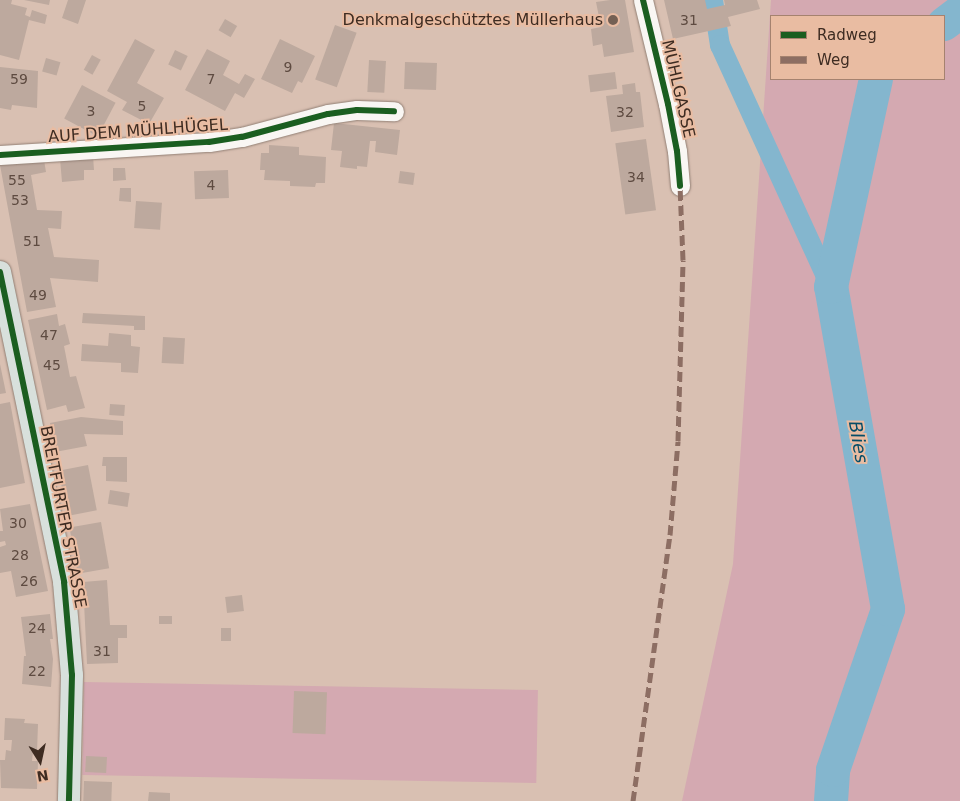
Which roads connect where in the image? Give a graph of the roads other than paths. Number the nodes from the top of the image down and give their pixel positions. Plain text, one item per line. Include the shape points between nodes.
1 (643, 0) edge
2 (394, 111) dead end
3 (0, 155) edge
4 (680, 186) dead end
5 (0, 272) edge
6 (69, 801) edge

1 - 4 street, MÜHLGASSE via 670,114
2 - 3 street, AUF DEM MÜHLHÜGEL via 357,110 328,114 242,137 209,142
5 - 6 main road, BREITFURTER STRASSE via 64,582 72,676

